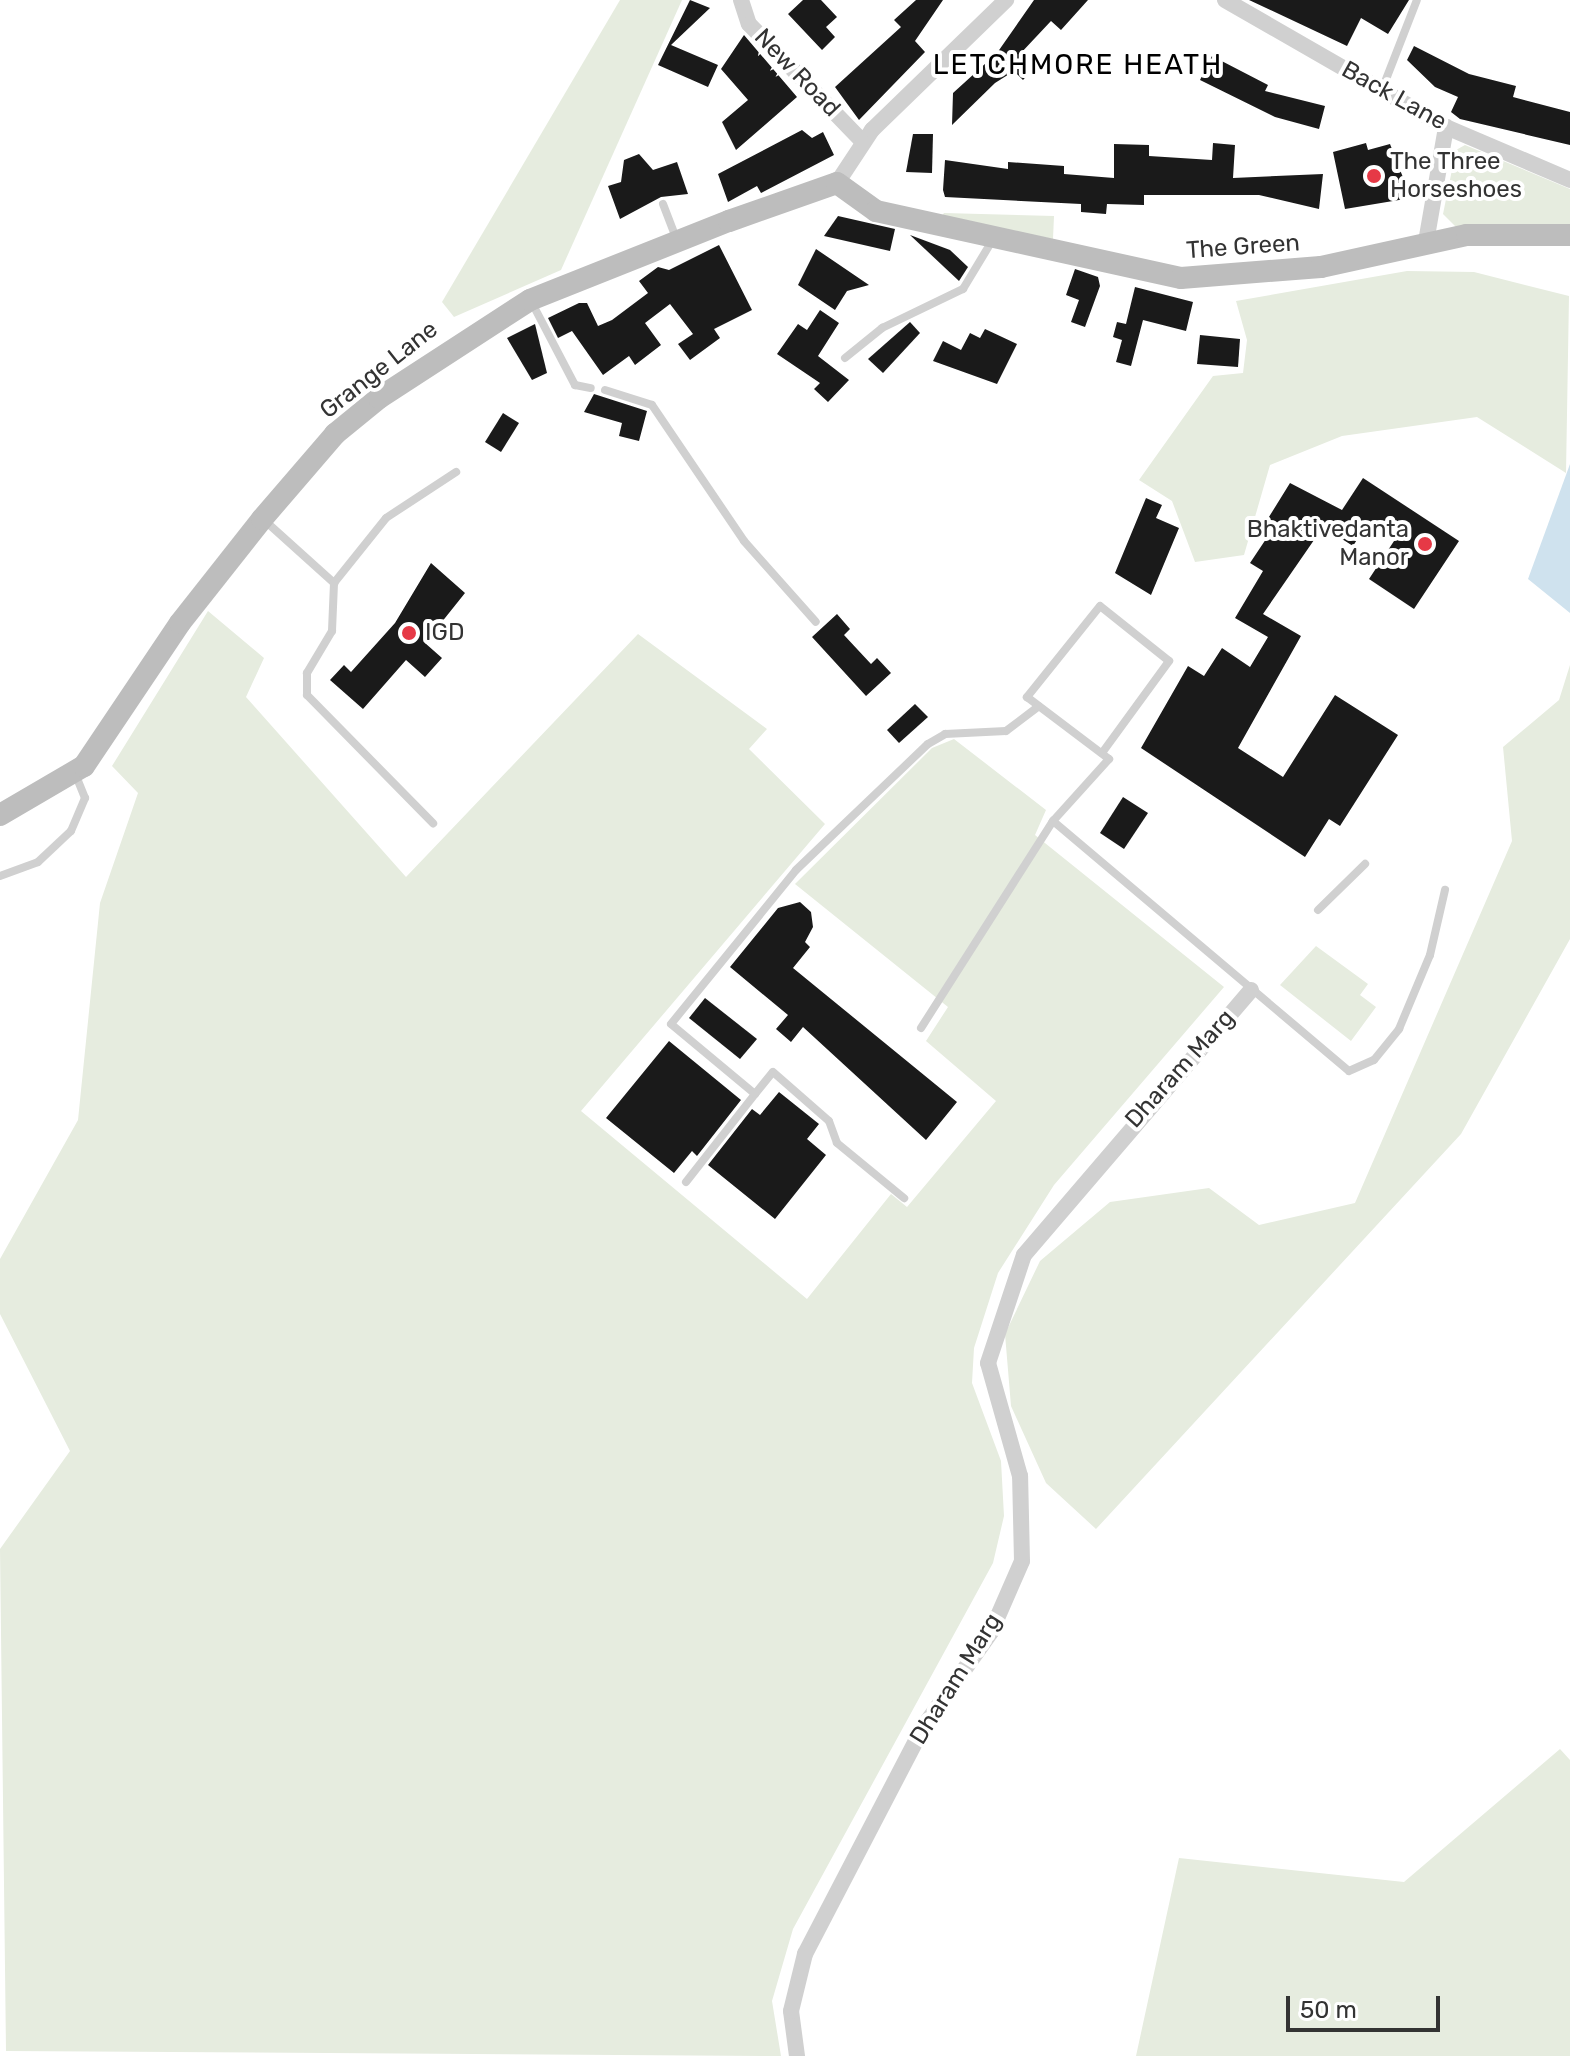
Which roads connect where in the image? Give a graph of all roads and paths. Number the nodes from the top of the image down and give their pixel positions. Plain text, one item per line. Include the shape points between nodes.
1 (741, 0) edge
2 (1006, 0) edge
3 (1225, 0) edge
4 (1417, 0) edge
5 (1383, 87) junction
6 (1446, 127) junction
7 (862, 141) junction
8 (1570, 180) edge
9 (837, 183) junction
10 (663, 204) dead end
11 (1570, 235) edge
12 (677, 241) junction
13 (992, 241) junction
14 (1426, 242) junction
15 (530, 300) junction
16 (845, 358) dead end
17 (591, 388) dead end
18 (605, 390) dead end
19 (456, 472) dead end
20 (262, 519) junction
21 (334, 583) junction
22 (816, 622) dead end
23 (1039, 706) junction
24 (1102, 753) junction
25 (75, 773) junction
26 (0, 815) edge
27 (1053, 821) junction
28 (433, 823) dead end
29 (1365, 864) dead end
30 (0, 876) edge
31 (1445, 890) dead end
32 (1318, 910) dead end
33 (1251, 990) junction
34 (921, 1028) dead end
35 (755, 1094) junction
36 (686, 1182) dead end
37 (904, 1198) dead end
38 (797, 2056) edge

1 - 7 street, New Road via 749,24
2 - 7 street
3 - 5 street, Back Lane
4 - 5 lane
5 - 6 street, Back Lane
6 - 8 street, Back Lane
6 - 14 street
7 - 9 street
9 - 12 street, Grange Lane
9 - 13 street, The Green via 876,211
10 - 12 lane
11 - 14 street, The Green
12 - 15 street, Grange Lane
13 - 14 street, The Green via 1181,278 1321,267
13 - 16 lane via 963,289 882,328
15 - 17 lane via 575,385
15 - 20 street, Grange Lane via 379,398 335,434
18 - 22 lane via 652,405 744,541
19 - 21 lane via 386,518
20 - 21 lane
20 - 25 street, Grange Lane via 180,623 109,738
21 - 28 lane via 332,631 307,673 307,695
23 - 24 lane
23 - 24 lane via 1027,697 1100,606 1169,661
23 - 35 lane via 1006,731 945,734 928,744 796,870 671,1024
24 - 27 lane via 1109,759
25 - 26 street, Grange Lane
25 - 30 lane via 85,798 71,831 38,862
27 - 33 lane
27 - 34 lane
29 - 32 lane
31 - 33 lane via 1408,1013 1365,1067 1340,1068
33 - 38 street, Dharam Marg via 1024,1255 988,1363 1020,1476 1022,1561 991,1632 922,1729 805,1954 791,2011
35 - 36 lane
35 - 37 lane via 773,1072 829,1121 837,1143

